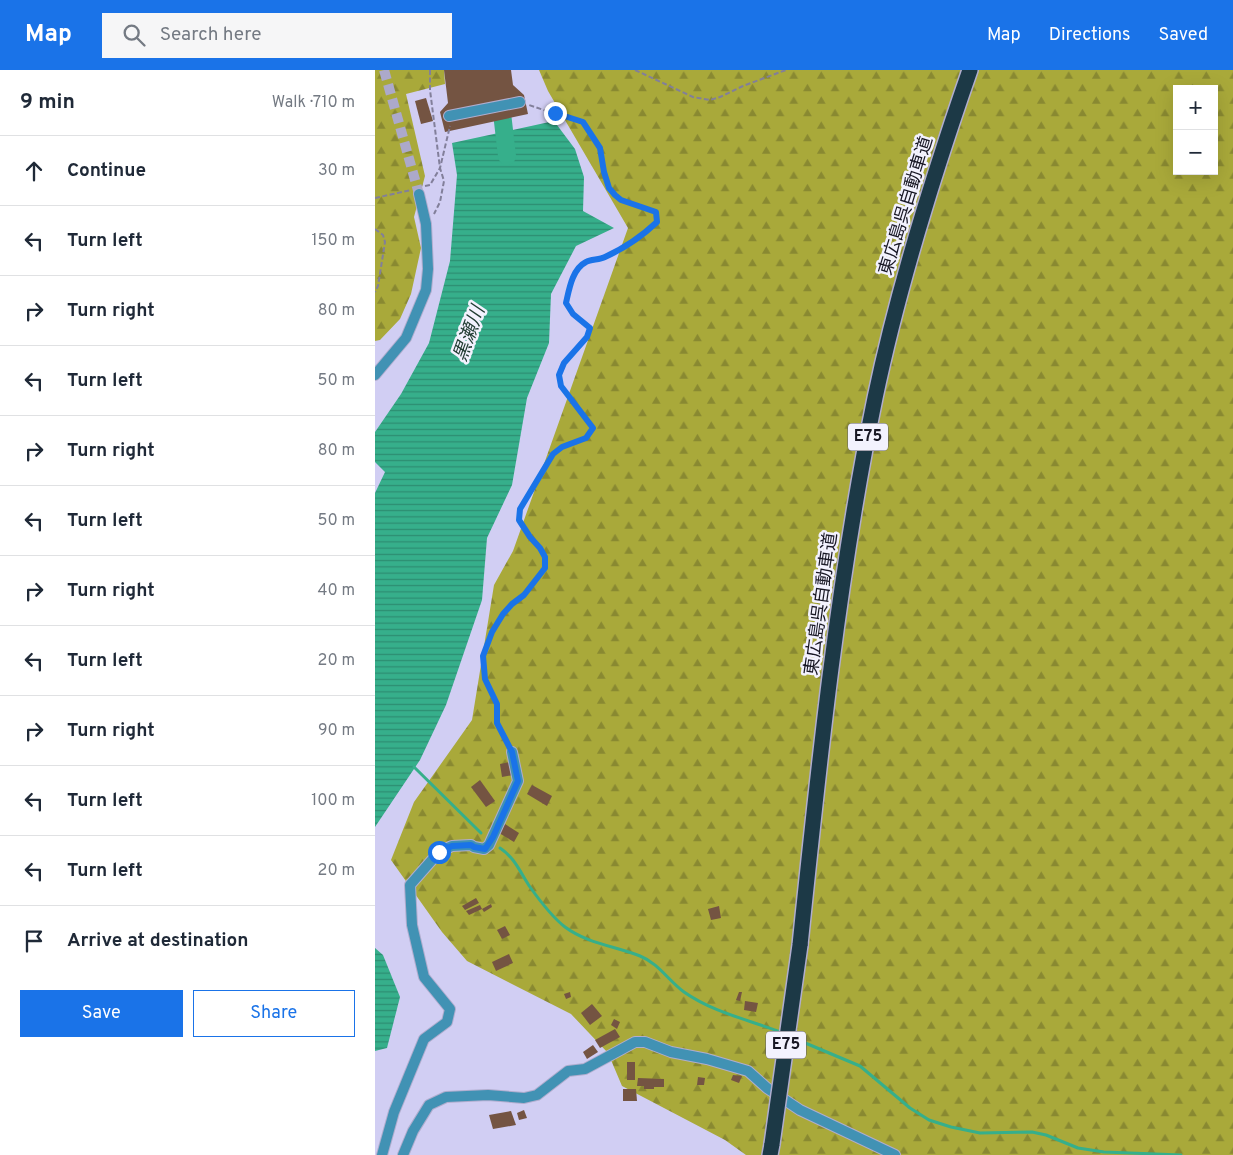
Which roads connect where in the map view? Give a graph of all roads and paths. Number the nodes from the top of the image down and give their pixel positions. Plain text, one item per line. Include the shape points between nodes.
1 (430, 70) edge
2 (635, 70) edge
3 (786, 70) edge
4 (970, 70) edge
5 (520, 102) joint
6 (449, 116) dead end
7 (450, 127) dead end
8 (440, 168) junction
9 (419, 194) tunnel mouth
10 (426, 224) junction
11 (375, 229) edge
12 (375, 292) edge
13 (375, 375) edge
14 (512, 752) joint
15 (771, 1150) edge
16 (382, 1155) edge
17 (403, 1155) edge
18 (895, 1155) edge

1 - 8 path
2 - 3 path via 693,97 710,100
4 - 15 highway, 東広島呉自動車道 / E75, bridge via 919,230 875,396 842,588 800,945
5 - 6 street
5 - 14 path via 583,122 600,148 609,188 621,200 656,212 657,222 626,247 585,262 571,283 566,303 573,314 590,328 559,375 561,386 593,428 586,438 553,454 520,509 519,520 545,557 545,568 524,595 503,614 483,656 485,679 497,704 497,723
7 - 8 path
8 - 10 path via 444,181 440,202
9 - 10 street
10 - 13 street via 426,290 406,338
11 - 12 path via 383,235 385,242
14 - 16 street via 518,781 489,845 485,849 471,845 452,846 439,852 410,885 412,925 424,977 450,1008 447,1022 424,1039 394,1112
17 - 18 street via 429,1105 446,1096 537,1096 568,1071 585,1069 635,1042 748,1071 800,1110

